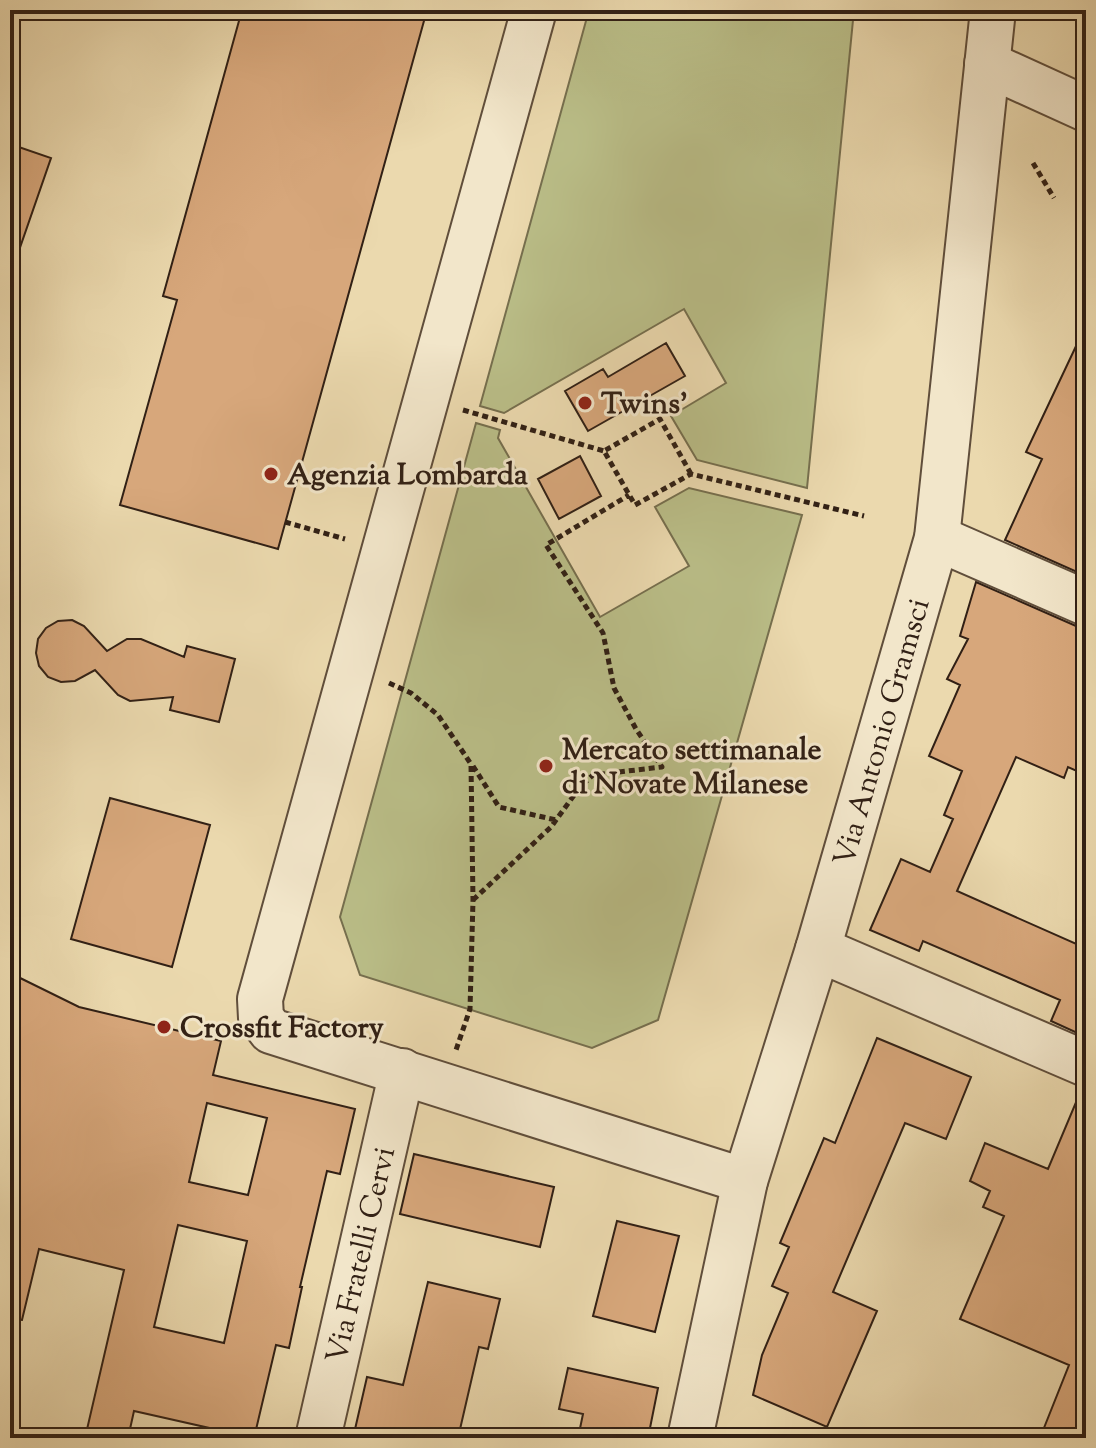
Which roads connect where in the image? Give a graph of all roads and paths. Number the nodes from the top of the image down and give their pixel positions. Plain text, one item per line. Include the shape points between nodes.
1 (534, 10) edge
2 (993, 10) edge
3 (987, 64) junction
4 (1086, 109) edge
5 (1033, 163) dead end
6 (1054, 198) dead end
7 (426, 399) junction
8 (604, 451) junction
9 (691, 474) junction
10 (629, 495) junction
11 (864, 516) dead end
12 (285, 522) dead end
13 (937, 538) junction
14 (385, 550) junction
15 (1086, 603) edge
16 (352, 666) junction
17 (471, 764) junction
18 (556, 820) junction
19 (473, 900) junction
20 (818, 949) junction
21 (1086, 1064) edge
22 (402, 1071) junction
23 (444, 1085) junction
24 (745, 1181) junction
25 (318, 1438) edge
26 (690, 1438) edge

1 - 7 street
2 - 3 street, Via Antonio Gramsci
3 - 4 street
3 - 13 street, Via Antonio Gramsci
5 - 6 path
7 - 8 path
7 - 14 street
8 - 9 path via 660,419
8 - 10 path
9 - 10 path via 635,505
9 - 11 path
10 - 18 path via 546,545 603,633 614,688 662,767 593,775
12 - 14 path
13 - 15 street
13 - 20 street, Via Antonio Gramsci
14 - 16 street
16 - 17 path via 422,701 438,715
16 - 22 street via 259,1008 271,1031
17 - 18 path via 499,807
17 - 19 path
18 - 19 path
19 - 23 path via 470,1009
20 - 21 street
20 - 24 street, Via Antonio Gramsci
22 - 23 street
22 - 25 street, Via Fratelli Cervi
23 - 24 street
24 - 26 street, Via Antonio Gramsci

